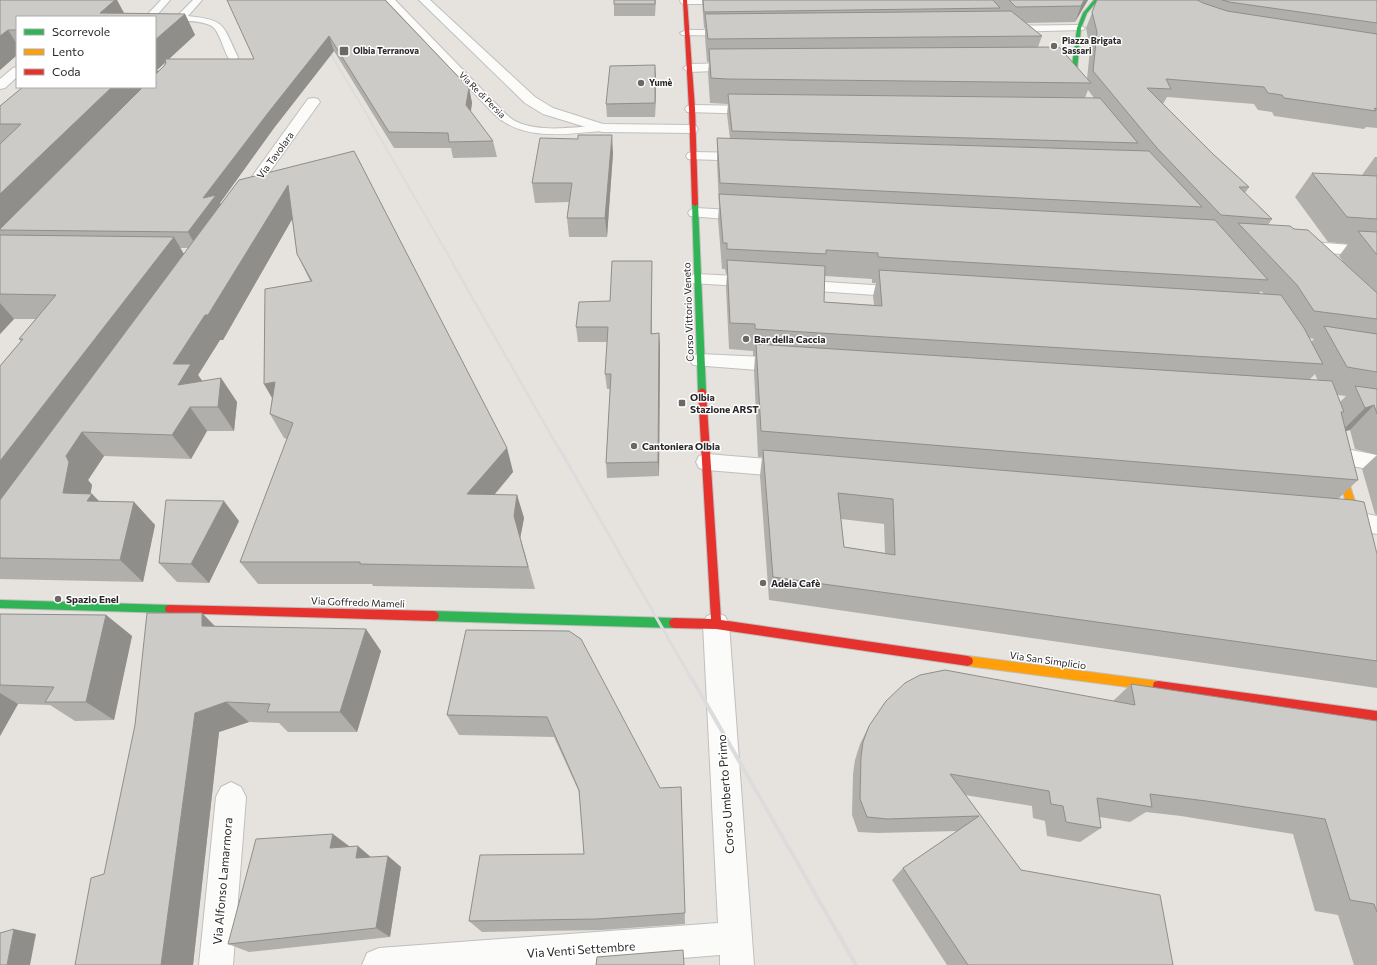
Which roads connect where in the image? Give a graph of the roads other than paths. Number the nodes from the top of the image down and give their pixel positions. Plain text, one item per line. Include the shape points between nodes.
1 (166, 0) edge
2 (198, 0) edge
3 (390, 0) edge
4 (424, 0) edge
5 (1096, 0) edge
6 (685, 1) edge
7 (746, 1) edge
8 (151, 16) edge
9 (181, 18) junction
10 (156, 19) edge
11 (996, 25) edge
12 (1079, 28) junction
13 (1008, 29) junction
14 (686, 33) junction
15 (746, 33) edge
16 (1023, 41) edge
17 (233, 57) edge
18 (1059, 64) edge
19 (1076, 64) junction
20 (3, 67) dead end
21 (750, 67) edge
22 (16, 68) edge
23 (689, 68) junction
24 (16, 72) edge
25 (0, 85) edge
26 (313, 102) dead end
27 (1087, 102) edge
28 (692, 109) junction
29 (768, 110) edge
30 (602, 128) junction
31 (691, 129) junction
32 (692, 156) junction
33 (758, 158) edge
34 (234, 211) edge
35 (696, 213) junction
36 (767, 216) edge
37 (1284, 245) edge
38 (1377, 252) edge
39 (697, 279) junction
40 (917, 293) edge
41 (700, 360) junction
42 (803, 366) edge
43 (1335, 452) joint
44 (706, 462) junction
45 (1377, 463) edge
46 (812, 471) edge
47 (1318, 515) edge
48 (1363, 527) edge
49 (0, 604) edge
50 (716, 624) junction
51 (1377, 716) edge
52 (231, 797) dead end
53 (736, 952) edge
54 (216, 965) edge
55 (378, 965) edge

1 - 8 lane
2 - 9 lane
3 - 30 lane, Via Re di Persia via 496,110 512,123 530,129 564,131
4 - 30 street, Via Re di Persia via 530,100 548,111
5 - 12 main road via 1085,14
6 - 7 street
6 - 14 main road, Corso Vittorio Veneto
9 - 10 lane
9 - 17 lane via 208,21 218,26
11 - 13 street
12 - 13 street
12 - 19 main road
13 - 16 street
14 - 15 street
14 - 23 main road, Corso Vittorio Veneto
18 - 19 street
19 - 27 main road via 1073,81
20 - 22 street
21 - 23 street
23 - 28 main road, Corso Vittorio Veneto
24 - 25 street
26 - 34 street, Via Tavolara
28 - 29 street
28 - 31 main road, Corso Vittorio Veneto
30 - 31 street, Via Re di Persia
31 - 32 main road, Corso Vittorio Veneto
32 - 33 street
32 - 35 main road, Corso Vittorio Veneto
35 - 36 street
35 - 39 main road, Corso Vittorio Veneto
37 - 38 street
39 - 40 street
39 - 41 main road, Corso Vittorio Veneto
41 - 42 street
41 - 44 main road, Corso Vittorio Veneto
43 - 45 street
43 - 48 main road
44 - 46 street
44 - 50 main road, Corso Vittorio Veneto
47 - 48 street
49 - 50 main road, Via Goffredo Mameli
50 - 51 main road, Via San Simplicio via 830,642
50 - 53 street, Corso Umberto Primo
52 - 54 street, Via Alfonso Lamarmora
53 - 55 street, Via Venti Settembre

